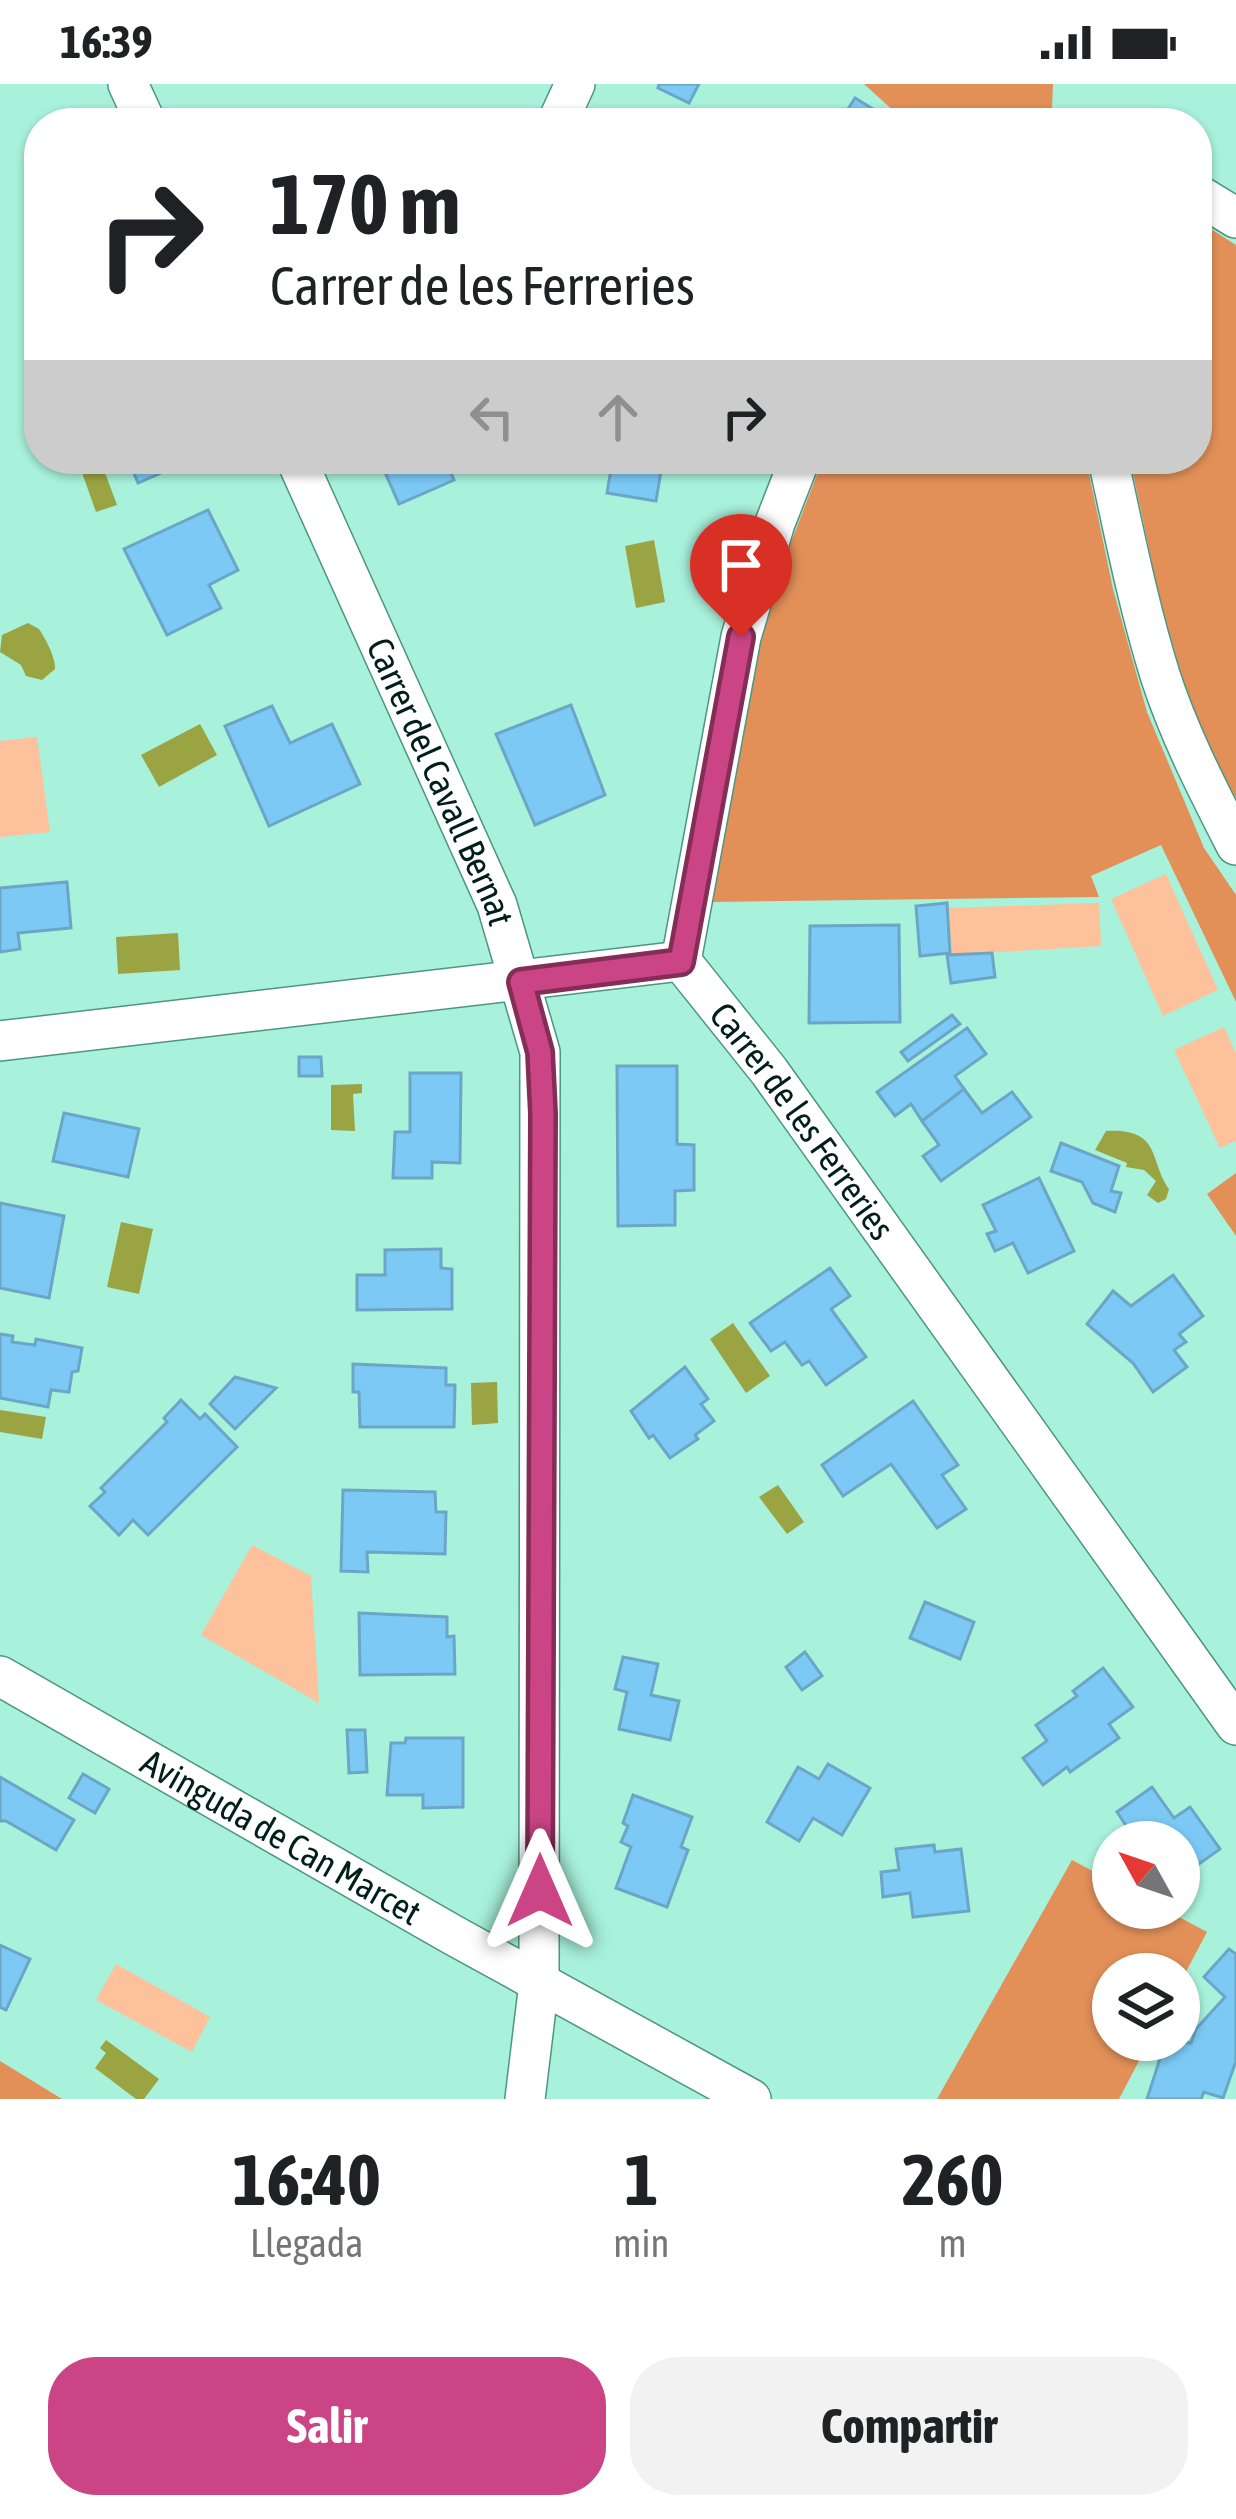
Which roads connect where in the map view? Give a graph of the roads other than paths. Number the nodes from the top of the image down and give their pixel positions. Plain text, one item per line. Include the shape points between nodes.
1 (303, 474) edge
2 (794, 474) edge
3 (1111, 474) edge
4 (1236, 844) edge
5 (681, 962) junction
6 (521, 982) junction
7 (0, 1041) edge
8 (0, 1676) edge
9 (1236, 1725) edge
10 (539, 1983) junction
11 (525, 2099) edge
12 (751, 2099) edge

1 - 6 street, Carrer del Cavall Bernat via 496,905
2 - 5 street via 741,637
3 - 4 street via 1162,679
5 - 6 street
5 - 9 street, Carrer de les Ferreries via 796,1109
6 - 7 street
6 - 10 street, Carrer del Cavall Bernat via 540,1052 543,1114
8 - 10 street, Avinguda de Can Marcet
10 - 11 street, Carrer del Cavall Bernat
10 - 12 street, Avinguda de Can Marcet

